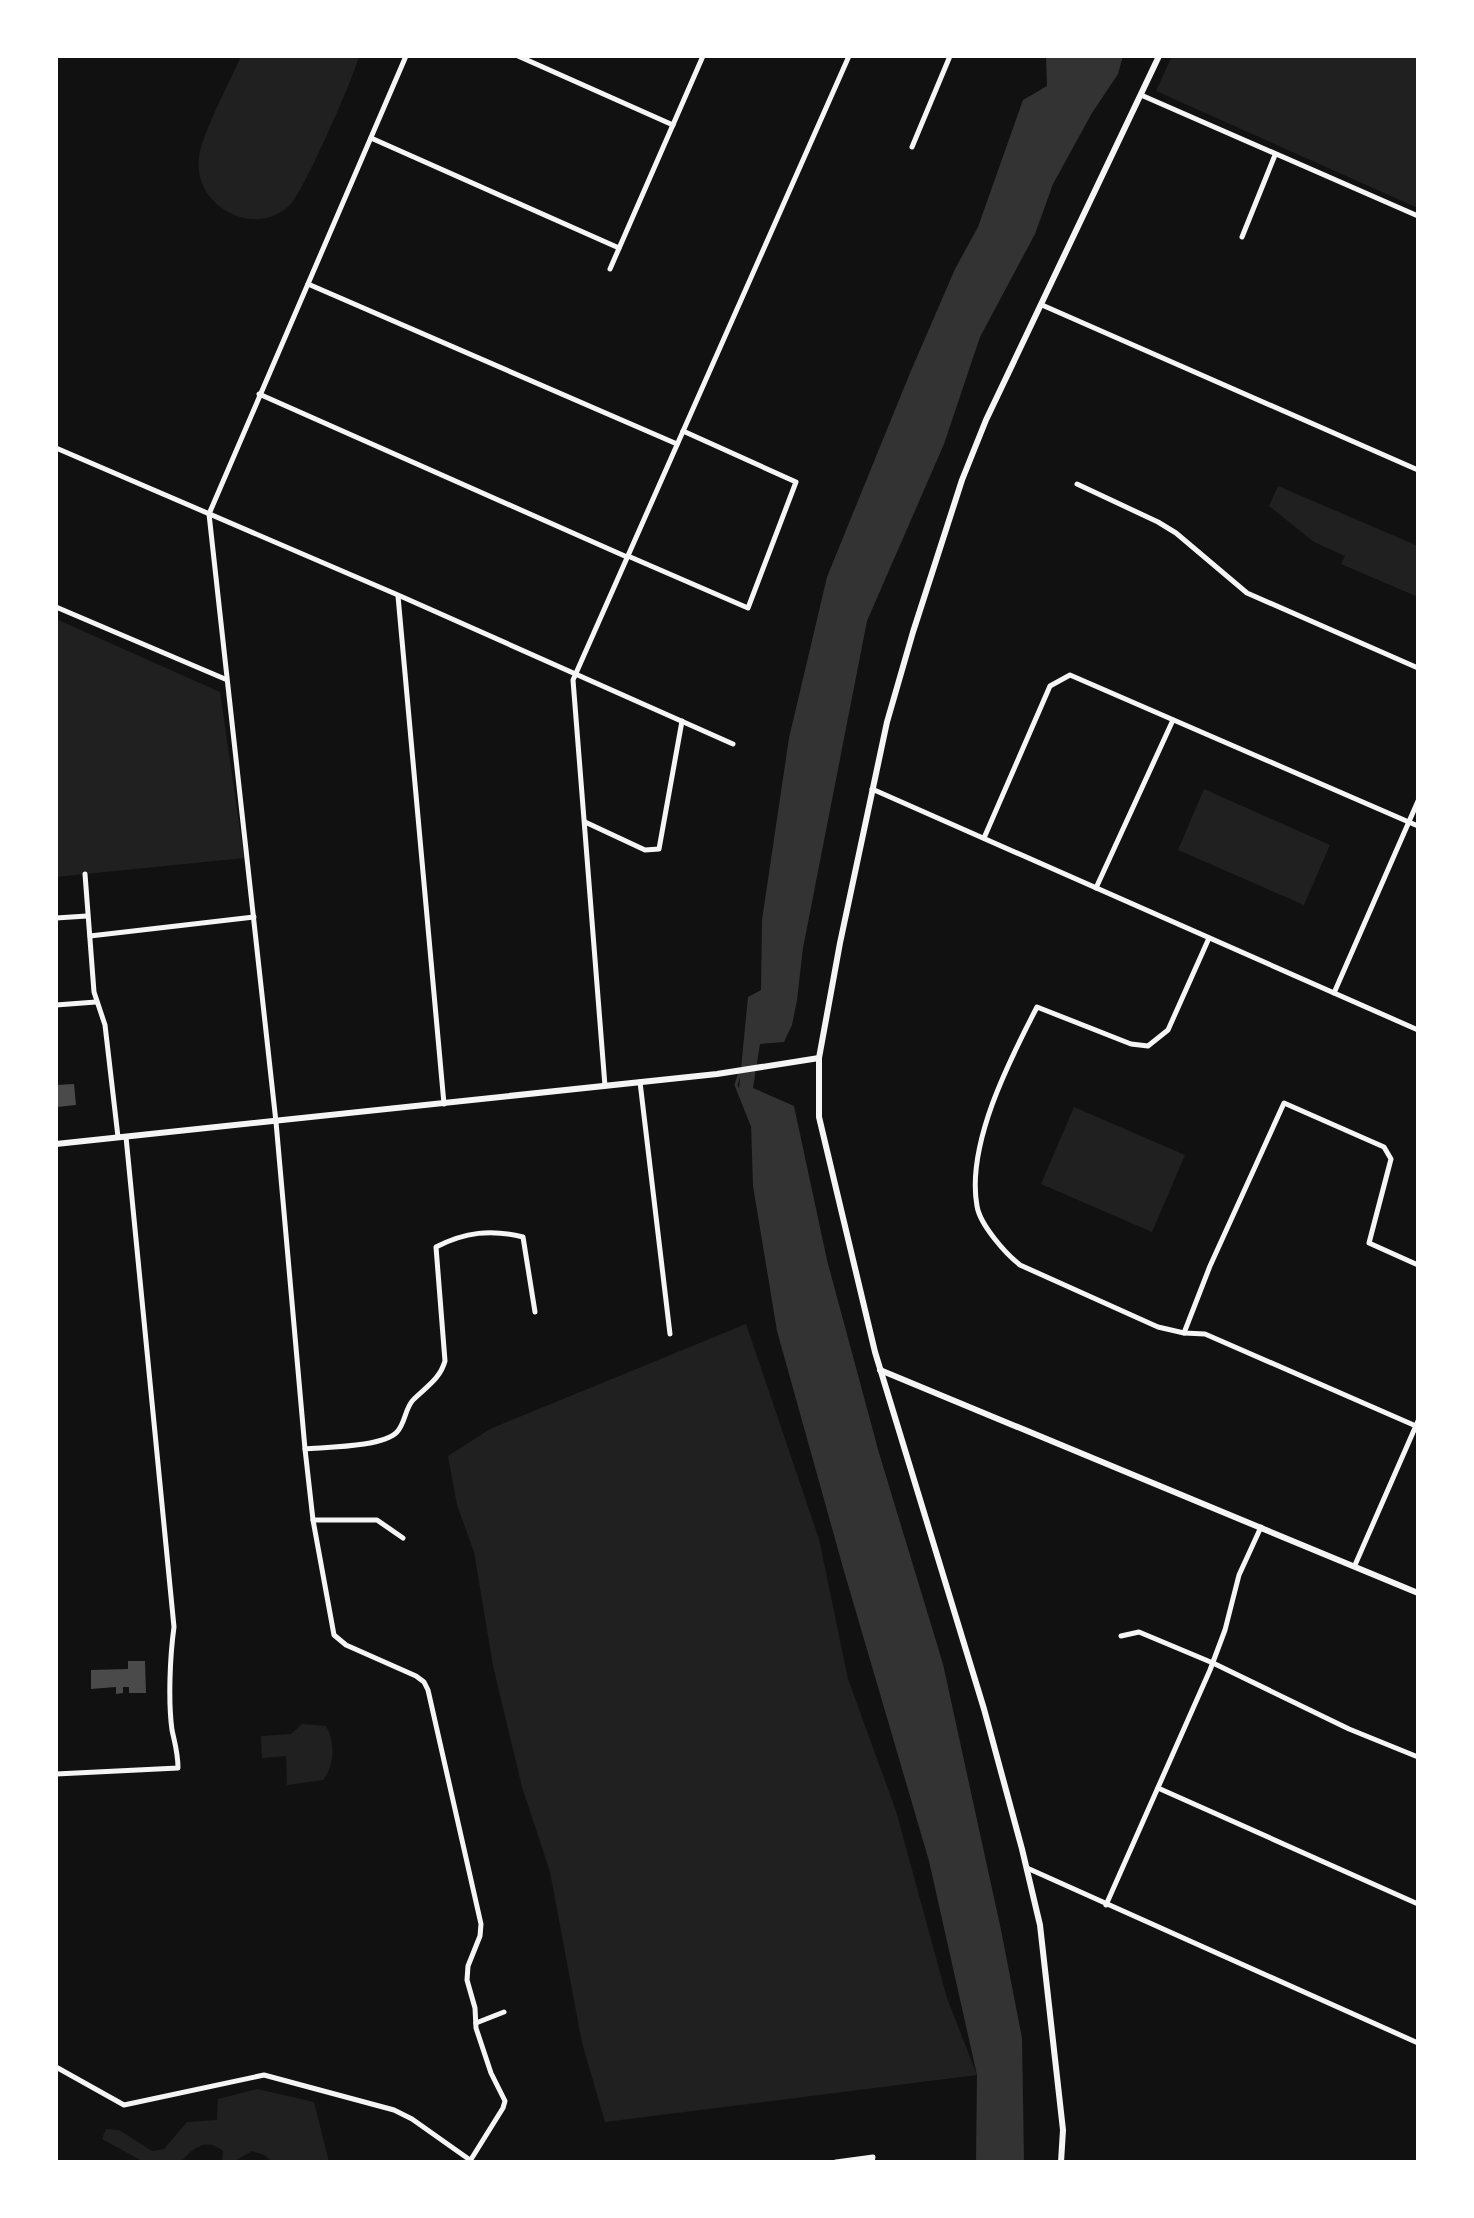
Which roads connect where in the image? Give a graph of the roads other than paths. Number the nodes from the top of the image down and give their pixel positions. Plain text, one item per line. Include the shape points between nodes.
1 (406, 56) edge
2 (518, 56) edge
3 (703, 56) edge
4 (849, 56) edge
5 (950, 56) edge
6 (1159, 56) edge
7 (1141, 95) junction
8 (673, 125) junction
9 (371, 138) junction
10 (912, 147) dead end
11 (1275, 155) junction
12 (1418, 216) edge
13 (1242, 237) dead end
14 (619, 248) junction
15 (610, 269) dead end
16 (307, 284) junction
17 (1042, 305) junction
18 (259, 394) junction
19 (683, 431) junction
20 (677, 444) junction
21 (56, 448) edge
22 (1418, 470) edge
23 (1077, 484) dead end
24 (209, 514) junction
25 (627, 556) junction
26 (398, 595) junction
27 (56, 607) edge
28 (1418, 668) edge
29 (575, 674) junction
30 (226, 679) junction
31 (1173, 720) junction
32 (682, 721) junction
33 (733, 744) dead end
34 (872, 789) junction
35 (1418, 801) edge
36 (584, 821) junction
37 (1409, 822) junction
38 (1418, 826) edge
39 (984, 838) junction
40 (85, 874) dead end
41 (1096, 888) junction
42 (87, 916) junction
43 (254, 917) junction
44 (56, 918) edge
45 (90, 936) junction
46 (1209, 938) junction
47 (1334, 993) junction
48 (96, 1002) junction
49 (56, 1005) edge
50 (1418, 1030) edge
51 (819, 1058) junction
52 (640, 1082) junction
53 (605, 1086) junction
54 (444, 1104) junction
55 (276, 1122) junction
56 (122, 1137) junction
57 (56, 1144) edge
58 (1418, 1265) edge
59 (535, 1312) dead end
60 (1184, 1333) junction
61 (670, 1334) dead end
62 (880, 1370) junction
63 (1417, 1423) edge
64 (305, 1449) junction
65 (313, 1520) junction
66 (1261, 1526) junction
67 (403, 1538) dead end
68 (1355, 1565) junction
69 (1418, 1593) edge
70 (1121, 1636) dead end
71 (1213, 1663) junction
72 (1418, 1757) edge
73 (56, 1774) edge
74 (1158, 1788) junction
75 (1027, 1868) junction
76 (1418, 1904) edge
77 (1106, 1905) junction
78 (504, 2012) dead end
79 (476, 2023) junction
80 (1418, 2043) edge
81 (56, 2067) edge
82 (471, 2161) edge
83 (836, 2162) edge
84 (872, 2162) edge
85 (1061, 2162) edge

1 - 9 street
2 - 8 street
3 - 8 street
4 - 19 street
5 - 10 street
6 - 7 street
7 - 11 street
7 - 17 street
8 - 14 street
9 - 14 street
9 - 16 street
11 - 12 street
11 - 13 street
14 - 15 street
16 - 18 street
16 - 20 street
17 - 22 street
17 - 34 street via 962,480 913,632
18 - 24 street
18 - 25 street
19 - 20 street
19 - 25 street via 796,482 748,608
20 - 25 street
21 - 24 street
23 - 28 street via 1176,533 1247,593
24 - 26 street
24 - 30 street
25 - 29 street
26 - 29 street
26 - 54 street
27 - 30 street
29 - 32 street
29 - 36 street
30 - 43 street
31 - 37 street
31 - 39 street via 1070,675 1050,686
31 - 41 street
32 - 33 street
32 - 36 street via 659,849 645,850
34 - 39 street
34 - 51 street
35 - 37 street
36 - 53 street
37 - 38 street
37 - 47 street
39 - 41 street
40 - 42 street
41 - 46 street
42 - 44 street
42 - 45 street
43 - 45 street
43 - 55 street
45 - 48 street
46 - 47 street
46 - 60 street via 1168,1030 1148,1046 1037,1007 990,1110 975,1166 977,1210 1020,1265 1158,1327
47 - 50 street
48 - 49 street
48 - 56 street via 105,1025
51 - 52 street
51 - 62 street via 819,1117
52 - 53 street
52 - 61 street
53 - 54 street
54 - 55 street
55 - 56 street
55 - 64 street
56 - 57 street
56 - 73 street via 174,1627 172,1732 178,1768
58 - 60 street via 1369,1243 1391,1159 1384,1147 1284,1103
59 - 64 street via 523,1237 478,1233 436,1247 445,1361 437,1379 410,1403 395,1434
60 - 63 street via 1205,1334
62 - 66 street
62 - 75 street
63 - 68 street
64 - 65 street
65 - 67 street via 377,1520
65 - 79 street via 334,1635 416,1676 428,1690 481,1924 467,1973
66 - 68 street
66 - 71 street via 1239,1575
68 - 69 street
70 - 71 street via 1139,1632
71 - 72 street
71 - 74 street
74 - 76 street
74 - 77 street
75 - 77 street
75 - 85 street via 1048,1985 1063,2130
77 - 80 street
78 - 79 street
79 - 82 street via 505,2101
81 - 82 street via 124,2105 264,2075 394,2110
83 - 84 street via 873,2157

